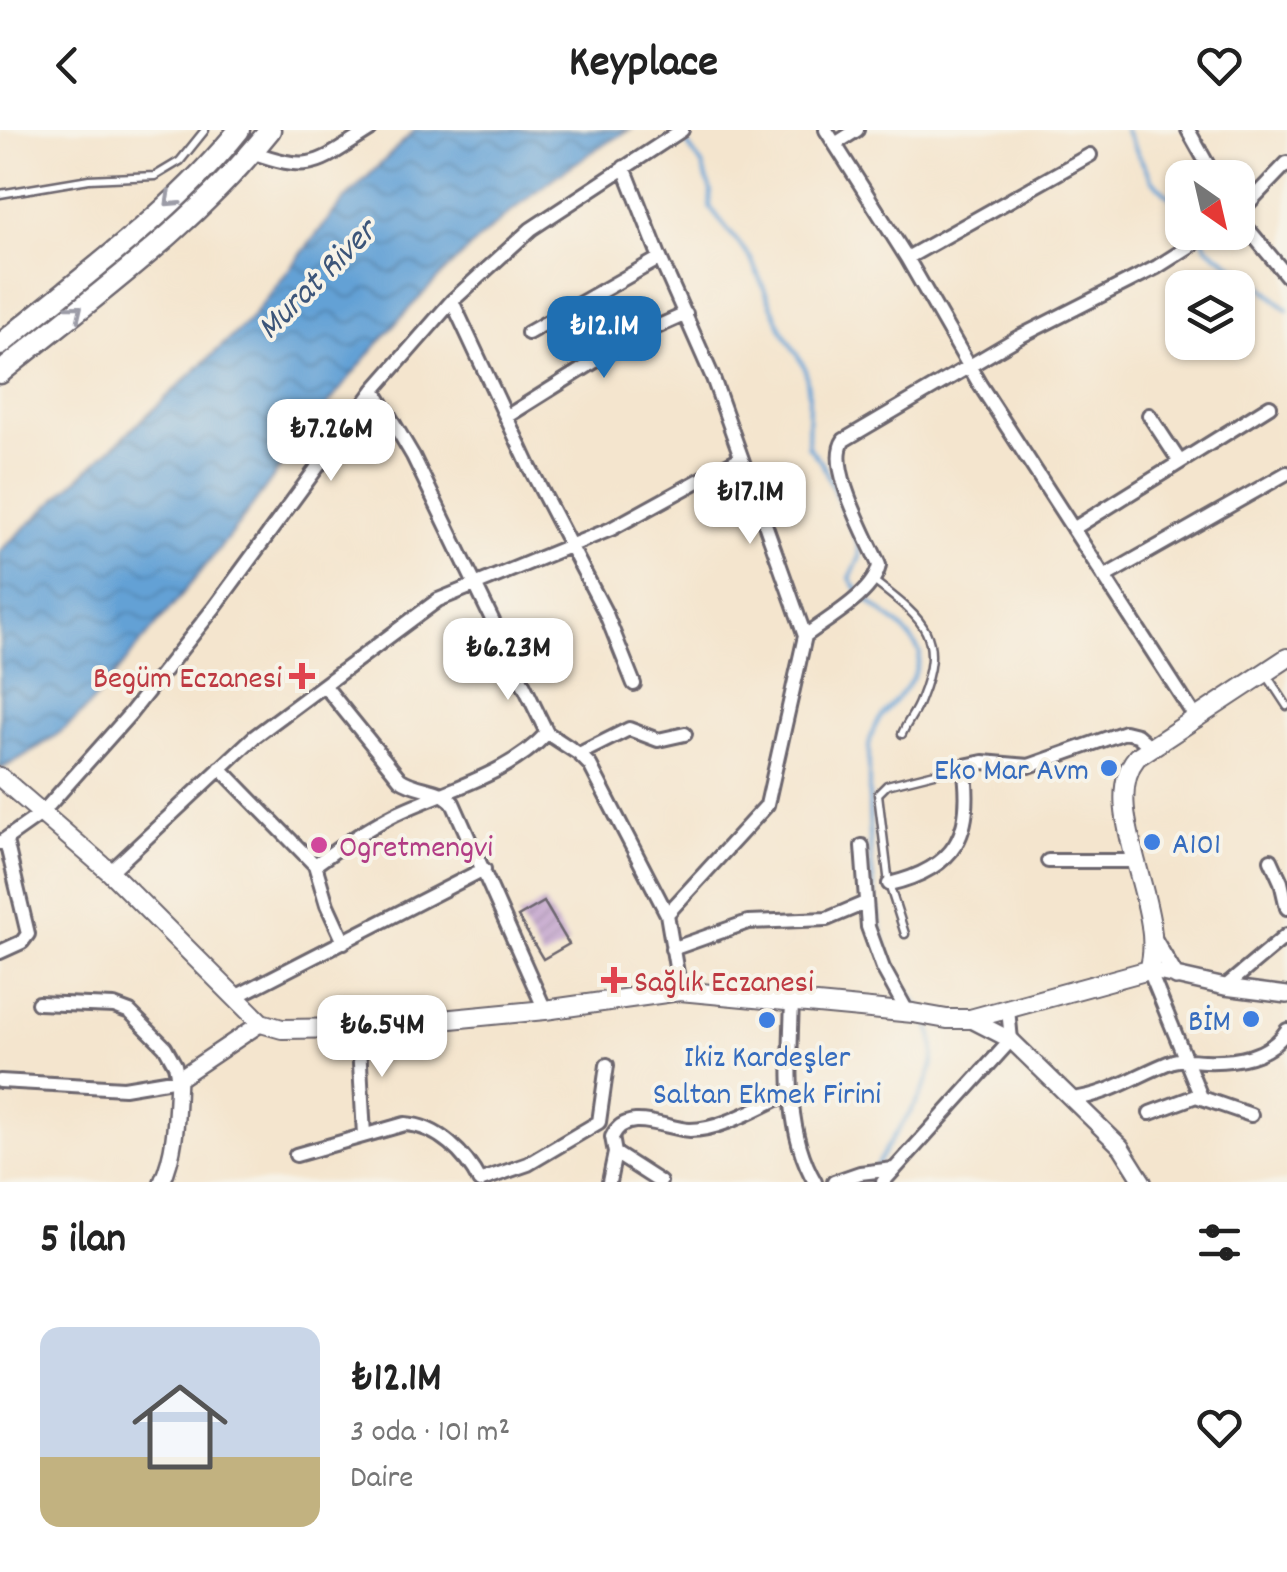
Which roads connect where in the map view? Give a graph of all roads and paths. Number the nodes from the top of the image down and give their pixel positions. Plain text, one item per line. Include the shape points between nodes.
1 (205, 130) edge
2 (270, 130) edge
3 (370, 130) edge
4 (682, 130) edge
5 (826, 130) edge
6 (858, 130) edge
7 (1188, 130) edge
8 (236, 134) edge
9 (835, 144) junction
10 (252, 152) junction
11 (1090, 155) dead end
12 (1205, 160) edge
13 (1287, 163) edge
14 (624, 167) junction
15 (0, 194) edge
16 (1255, 198) edge
17 (1255, 237) edge
18 (1185, 250) edge
19 (660, 258) junction
20 (908, 258) junction
21 (1287, 276) edge
22 (452, 301) junction
23 (686, 314) junction
24 (528, 332) dead end
25 (0, 345) edge
26 (970, 367) junction
27 (0, 373) edge
28 (374, 390) junction
29 (1270, 406) dead end
30 (1149, 414) dead end
31 (506, 417) junction
32 (740, 458) junction
33 (1180, 462) junction
34 (1287, 473) edge
35 (1073, 529) junction
36 (570, 547) junction
37 (1104, 578) junction
38 (872, 584) junction
39 (473, 585) junction
40 (805, 636) junction
41 (1287, 658) edge
42 (1265, 673) junction
43 (634, 684) dead end
44 (324, 685) junction
45 (1287, 706) edge
46 (1196, 720) junction
47 (548, 733) junction
48 (685, 734) dead end
49 (902, 734) dead end
50 (1152, 748) junction
51 (579, 754) junction
52 (964, 766) junction
53 (220, 768) junction
54 (400, 779) junction
55 (4, 781) edge
56 (446, 794) junction
57 (407, 810) junction
58 (41, 814) junction
59 (3, 842) edge
60 (862, 846) dead end
61 (1271, 860) dead end
62 (1048, 861) dead end
63 (1136, 861) junction
64 (316, 865) junction
65 (484, 869) junction
66 (110, 872) junction
67 (889, 884) junction
68 (865, 903) junction
69 (1287, 908) edge
70 (666, 914) junction
71 (905, 934) dead end
72 (1287, 935) edge
73 (1153, 938) junction
74 (344, 942) junction
75 (672, 949) junction
76 (0, 952) edge
77 (1148, 970) junction
78 (1176, 976) junction
79 (1225, 987) junction
80 (680, 991) junction
81 (1287, 995) edge
82 (237, 996) junction
83 (38, 1002) dead end
84 (792, 1002) junction
85 (545, 1010) junction
86 (1008, 1010) junction
87 (911, 1013) junction
88 (970, 1019) junction
89 (261, 1023) junction
90 (358, 1028) junction
91 (1287, 1030) edge
92 (1012, 1040) junction
93 (1186, 1059) junction
94 (607, 1065) dead end
95 (178, 1079) junction
96 (0, 1081) edge
97 (792, 1092) junction
98 (1200, 1097) junction
99 (1072, 1099) junction
100 (1150, 1114) dead end
101 (1251, 1115) dead end
102 (600, 1122) junction
103 (615, 1131) junction
104 (364, 1135) junction
105 (615, 1153) junction
106 (296, 1155) dead end
107 (886, 1174) edge
108 (480, 1181) edge
109 (162, 1182) edge
110 (609, 1182) edge
111 (660, 1182) edge
112 (815, 1182) edge
113 (834, 1182) edge
114 (1143, 1182) edge

1 - 15 lane via 180,162 154,176 89,178
2 - 10 main road
3 - 10 street via 300,166
4 - 14 street
5 - 9 street
6 - 9 street
7 - 12 street
8 - 10 main road
8 -> 25 main road via 153,217
9 - 20 street
27 -> 10 main road via 184,224
11 - 20 street
13 - 16 street
14 - 19 street
14 - 22 street via 531,228
17 - 21 street
18 - 26 street
19 - 23 street
19 - 24 street
20 - 26 street
22 - 28 street
22 - 31 street
23 - 31 street via 632,338
23 - 32 street
26 - 35 street
26 - 38 street via 839,448 839,469 879,565
28 - 39 street
28 - 58 street via 214,608
29 - 33 street
30 - 33 street
31 - 36 street
32 - 36 street
32 - 40 street
33 - 35 street
34 - 37 street
35 - 37 street
36 - 39 street
36 - 43 street
37 - 46 street
38 - 40 street
38 - 49 lane via 924,626 933,648 922,698
39 - 44 street via 438,600
39 - 47 street
40 - 70 street via 767,805
41 - 42 main road
42 - 45 lane
42 - 46 main road
44 - 53 street
44 - 54 street
46 - 50 main road
47 - 51 street
47 - 56 street
48 - 51 street via 658,740 629,729
50 - 52 street via 1125,732 1029,766
50 - 63 main road via 1126,771
51 - 70 street
52 - 67 street via 968,811 948,856 914,878
52 - 67 lane via 880,790
53 - 64 street
53 - 66 street
54 - 56 street
54 - 57 street
55 - 58 main road
56 - 57 street
56 - 65 street
57 - 64 street
58 - 59 street
58 - 66 main road
59 - 76 street via 28,934
60 - 68 street
61 - 69 street
62 - 63 street
63 - 73 main road
64 - 74 street
65 - 74 street
65 - 85 street
66 - 82 main road
67 - 71 lane
68 - 75 street via 827,919 748,922
68 - 87 street via 874,948
70 - 75 street
72 - 79 street
73 - 77 main road
73 - 78 street
74 - 82 street
75 - 80 street
77 - 78 street
77 - 86 main road
77 - 93 street
78 - 79 street
79 - 81 street
80 - 84 main road
80 - 85 main road
82 - 89 main road
83 - 95 street via 130,1012 165,1048
84 - 87 main road
84 - 97 street
85 - 90 main road
86 - 88 main road
86 - 92 street
87 - 88 main road
88 - 92 street
89 - 90 main road via 282,1030
89 - 95 street
90 - 104 street
91 - 93 street via 1254,1056
92 - 99 street
92 - 107 street
93 - 98 street
93 - 99 street via 1108,1092
94 - 102 street
95 - 96 street via 124,1088
95 - 109 street via 176,1136
97 - 103 street via 701,1130 631,1121
97 - 112 street via 800,1145
98 - 100 street
98 - 101 street
99 - 114 street via 1121,1147
102 - 103 street
102 - 108 street via 528,1164
103 - 105 street
104 - 106 street
104 - 108 street via 420,1125 451,1145
105 - 110 street
105 - 111 street
107 - 113 street

